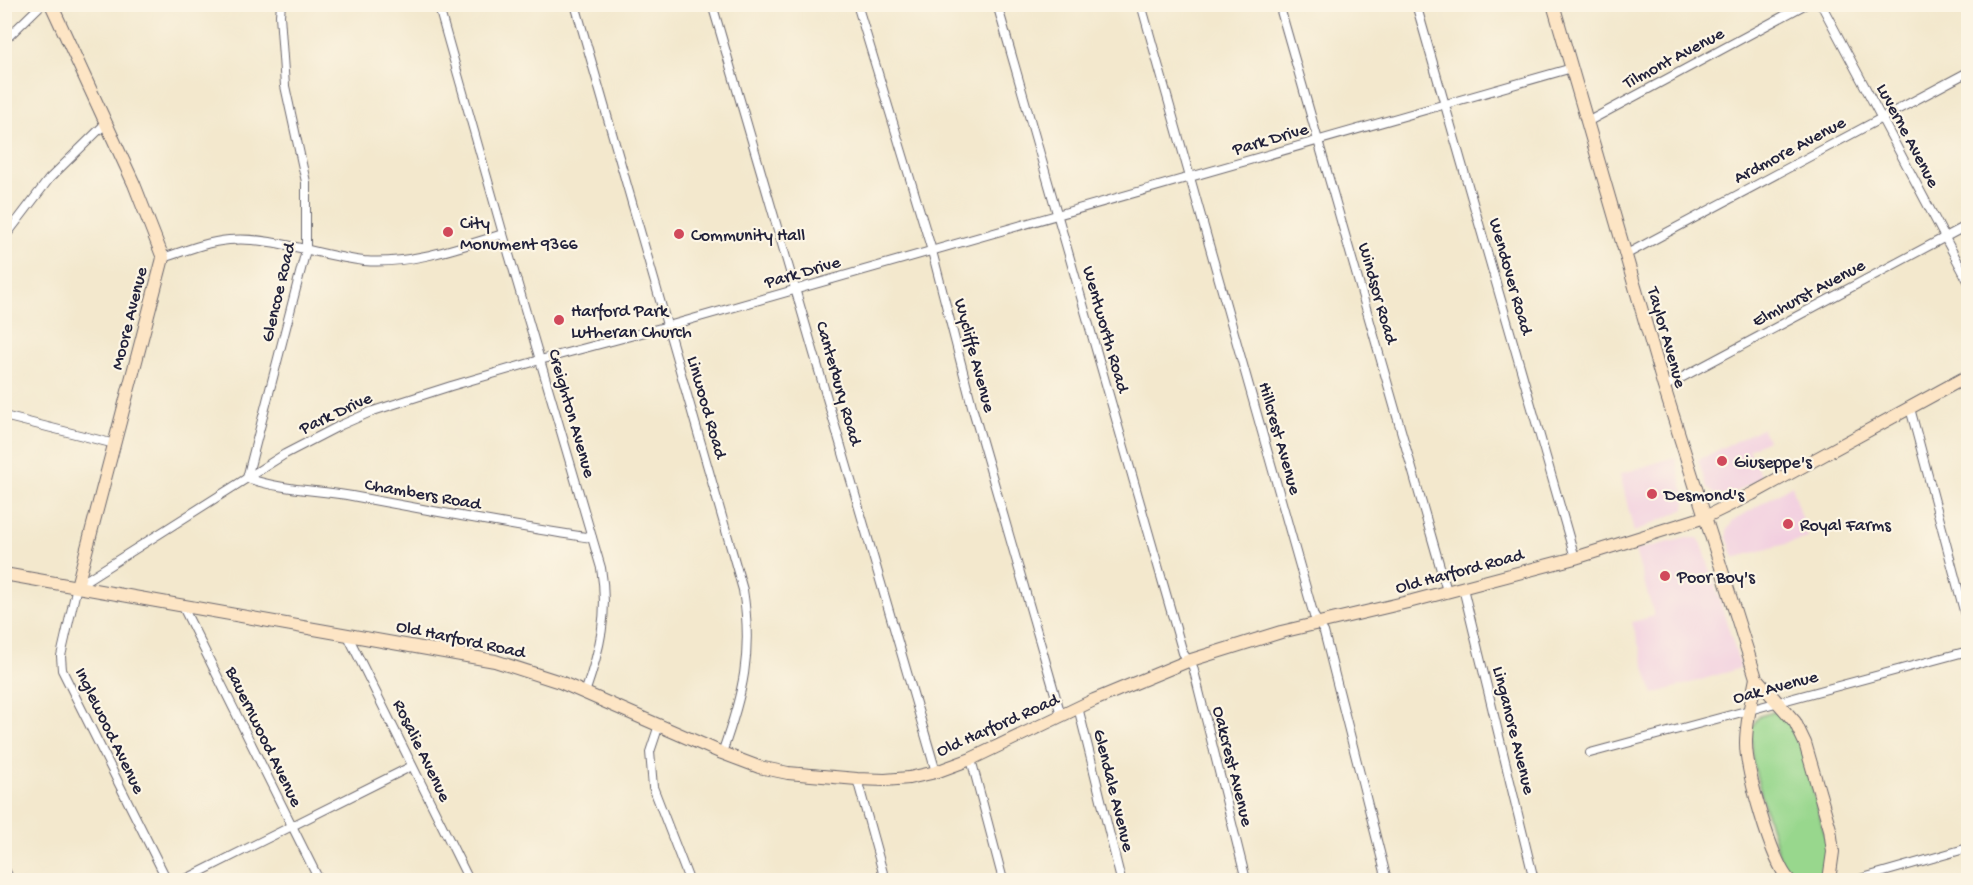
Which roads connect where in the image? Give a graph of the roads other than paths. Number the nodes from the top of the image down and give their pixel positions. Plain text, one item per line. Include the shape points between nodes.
1 (42, 4) edge
2 (51, 4) edge
3 (281, 4) edge
4 (438, 4) edge
5 (575, 4) edge
6 (712, 4) edge
7 (857, 4) edge
8 (997, 4) edge
9 (1141, 4) edge
10 (1279, 4) edge
11 (1416, 4) edge
12 (1553, 4) edge
13 (1806, 4) edge
14 (1821, 4) edge
15 (4, 41) edge
16 (1572, 68) junction
17 (1968, 72) edge
18 (1445, 105) junction
19 (1882, 118) junction
20 (1587, 122) junction
21 (106, 123) junction
22 (1318, 141) junction
23 (1191, 177) junction
24 (1057, 215) junction
25 (1968, 225) edge
26 (503, 234) junction
27 (1945, 237) junction
28 (4, 238) edge
29 (306, 250) junction
30 (932, 251) junction
31 (1626, 255) junction
32 (163, 258) junction
33 (1968, 281) edge
34 (795, 290) junction
35 (668, 327) junction
36 (540, 360) junction
37 (1968, 376) edge
38 (1664, 387) junction
39 (1910, 408) junction
40 (4, 416) edge
41 (116, 444) junction
42 (248, 478) junction
43 (1705, 517) junction
44 (592, 538) junction
45 (1575, 558) junction
46 (4, 574) edge
47 (77, 586) junction
48 (1463, 588) junction
49 (1448, 591) junction
50 (182, 605) junction
51 (1319, 624) junction
52 (1968, 627) edge
53 (347, 634) junction
54 (1968, 651) edge
55 (1188, 661) junction
56 (1756, 678) junction
57 (585, 693) junction
58 (1778, 702) junction
59 (1078, 707) junction
60 (1750, 710) junction
61 (1061, 715) junction
62 (659, 725) junction
63 (723, 753) junction
64 (1590, 753) dead end
65 (971, 759) junction
66 (412, 766) junction
67 (936, 772) junction
68 (857, 779) junction
69 (292, 826) junction
70 (1968, 848) edge
71 (4, 867) edge
72 (10, 880) edge
73 (167, 880) edge
74 (184, 880) edge
75 (319, 880) edge
76 (470, 880) edge
77 (689, 880) edge
78 (885, 880) edge
79 (1003, 880) edge
80 (1120, 880) edge
81 (1246, 880) edge
82 (1387, 880) edge
83 (1534, 880) edge
84 (1788, 880) edge
85 (1829, 880) edge
86 (1856, 880) edge

1 - 15 street
2 - 21 street, Moore Avenue
3 - 29 street, Glencoe Road via 285,86 306,182
4 - 26 street, Creighton Avenue
5 - 35 street, Linwood Road
6 - 34 street, Canterbury Road
7 - 30 street, Wycliffe Avenue
8 - 24 street, Wentworth Road
9 - 23 street, Hillcrest Avenue
10 - 22 street, Windsor Road
11 - 18 street, Wendover Road
12 - 16 street, Taylor Avenue
13 - 20 street, Tilmont Avenue
14 - 19 street, Luverne Avenue
16 - 18 street, Park Drive
16 - 20 street, Taylor Avenue
17 - 19 street, Ardmore Avenue
18 - 22 street, Park Drive
18 - 45 street, Wendover Road
19 - 27 street, Luverne Avenue
19 - 31 street, Ardmore Avenue
20 - 31 street, Taylor Avenue
21 - 28 street via 49,180
21 - 32 street, Moore Avenue
22 - 23 street, Park Drive
22 - 49 street, Windsor Road
23 - 24 street, Park Drive
23 - 51 street, Hillcrest Avenue
24 - 30 street, Park Drive
24 - 55 street, Wentworth Road
25 - 27 street, Elmhurst Avenue
26 - 29 street via 423,256 385,261
26 - 36 street, Creighton Avenue
27 - 33 street, Luverne Avenue
27 - 38 street, Elmhurst Avenue
29 - 32 street via 230,240
29 - 42 street, Glencoe Road
30 - 34 street, Park Drive
30 - 61 street, Wycliffe Avenue
31 - 38 street, Taylor Avenue
32 - 41 street, Moore Avenue
34 - 35 street, Park Drive
34 - 67 street, Canterbury Road
35 - 36 street, Park Drive
35 - 63 street, Linwood Road via 746,610 745,676
36 - 42 street, Park Drive via 374,411 309,441
36 - 44 street, Creighton Avenue
37 - 39 street, Old Harford Road
38 - 43 street, Taylor Avenue
39 - 43 street, Old Harford Road
39 - 52 street
40 - 41 street
41 - 47 street, Moore Avenue
42 - 44 street, Chambers Road
42 - 47 street, Park Drive
43 - 45 street, Old Harford Road
43 - 56 street, Taylor Avenue
44 - 57 street, Creighton Avenue via 606,600 600,642
45 - 48 street, Old Harford Road
46 - 47 street, Old Harford Road
47 - 50 street, Old Harford Road
47 - 73 street, Inglewood Avenue via 62,646 62,670
48 - 49 street, Old Harford Road
48 - 83 street, Linganore Avenue
49 - 51 street, Old Harford Road
50 - 53 street, Old Harford Road
50 - 69 street, Bauernwood Avenue
51 - 55 street, Old Harford Road
51 - 82 street, Hillcrest Avenue
53 - 57 street, Old Harford Road via 495,661
53 - 66 street, Rosalie Avenue
54 - 58 street, Oak Avenue
55 - 59 street, Old Harford Road
55 - 81 street, Oakcrest Avenue via 1193,667
56 - 58 street, Taylor Avenue
56 - 60 street, Taylor Avenue
57 - 62 street, Old Harford Road
58 - 60 street, Oak Avenue
58 - 85 street, Taylor Avenue via 1795,722 1805,743 1830,829 1833,852
59 - 61 street, Old Harford Road
59 - 80 street, Glendale Avenue
60 - 64 street, Oak Avenue
60 - 84 street, Taylor Avenue via 1746,743 1750,770 1770,844
61 - 65 street, Old Harford Road
62 - 63 street, Old Harford Road
62 - 77 street via 650,752 653,787
63 - 68 street, Old Harford Road via 774,770
65 - 67 street, Old Harford Road
65 - 79 street
66 - 69 street
66 - 76 street, Rosalie Avenue
67 - 68 street, Old Harford Road via 898,780
68 - 78 street
69 - 74 street
69 - 75 street, Bauernwood Avenue
70 - 86 street
71 - 72 street

